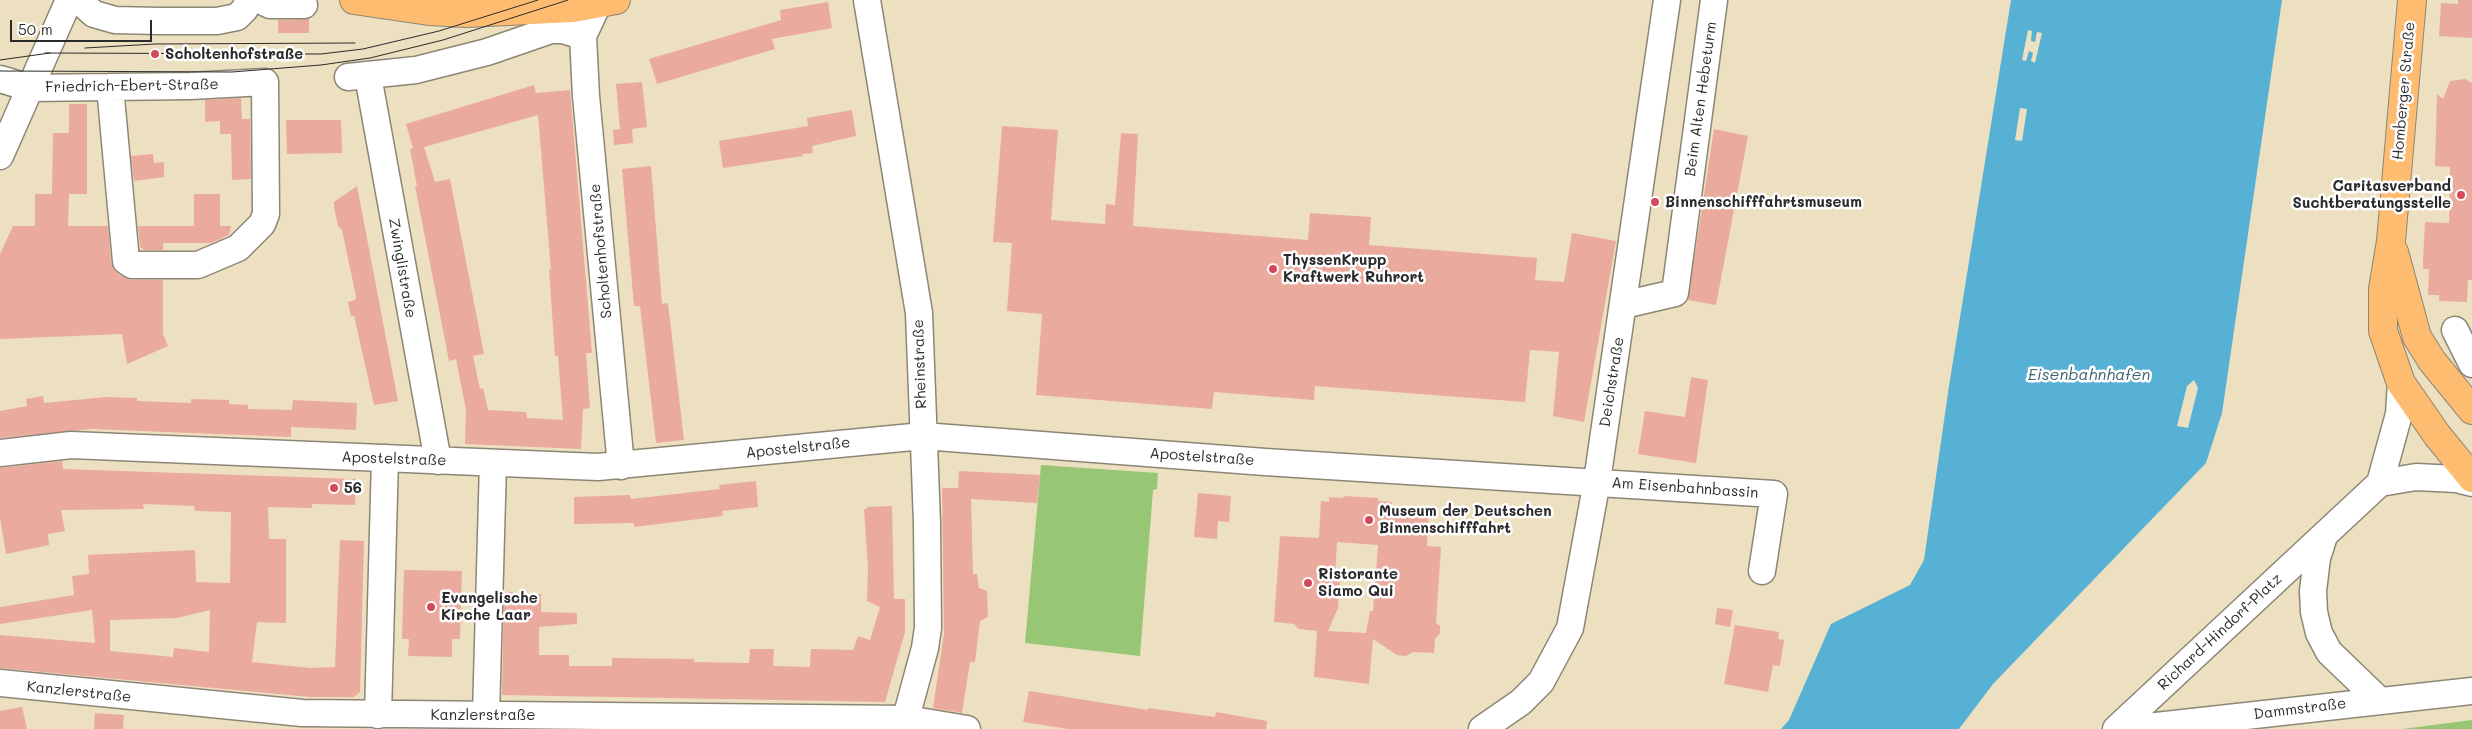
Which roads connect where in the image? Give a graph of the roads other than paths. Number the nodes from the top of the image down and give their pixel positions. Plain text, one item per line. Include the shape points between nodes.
1 (69, 0) edge
2 (78, 0) edge
3 (248, 0) edge
4 (259, 0) edge
5 (354, 0) edge
6 (867, 0) edge
7 (1667, 0) edge
8 (1714, 0) edge
9 (2412, 0) edge
10 (607, 2) edge
11 (304, 5) dead end
12 (583, 36) junction
13 (0, 79) edge
14 (110, 87) junction
15 (30, 88) junction
16 (0, 156) edge
17 (2391, 241) junction
18 (1623, 305) junction
19 (2455, 330) dead end
20 (2472, 364) edge
21 (2401, 383) junction
22 (2472, 410) edge
23 (923, 436) junction
24 (0, 452) edge
25 (385, 458) junction
26 (438, 460) junction
27 (493, 463) junction
28 (621, 466) junction
29 (2472, 478) edge
30 (1596, 482) junction
31 (2380, 483) junction
32 (2472, 483) edge
33 (2324, 536) junction
34 (1762, 572) dead end
35 (0, 683) edge
36 (2472, 691) edge
37 (2379, 700) junction
38 (378, 715) junction
39 (486, 715) junction
40 (425, 722) edge
41 (624, 722) edge
42 (905, 724) edge
43 (967, 729) edge
44 (1482, 729) edge
45 (2116, 729) edge
46 (2129, 729) edge

1 - 15 street
2 - 3 street via 94,14 115,20 217,20 238,17
4 - 11 street via 270,5
5 - 10 main road via 465,13 573,8
6 - 23 street, Rheinstraße via 919,313
7 - 18 street, Deichstraße
8 - 18 street, Beim Alten Hebeturm via 1675,293
9 - 17 main road, Homberger Straße
10 - 12 street
12 - 26 street, Zwinglistraße via 551,30 453,61 416,70 358,77
12 - 28 street, Scholtenhofstraße
13 - 15 street, Friedrich-Ebert-Straße
14 - 14 street, Friedrich-Ebert-Straße via 265,82 268,199 262,224 238,248 213,261 180,267 132,265 126,261
14 - 15 street, Friedrich-Ebert-Straße
15 - 16 street
17 - 21 main road, Homberger Straße via 2383,289 2383,331
17 - 22 main road, Homberger Straße via 2417,337
18 - 30 street, Deichstraße
19 - 20 street
21 - 29 main road, Homberger Straße
21 - 31 street via 2399,414
23 - 28 street, Apostelstraße
23 - 30 street, Apostelstraße via 1265,462
23 - 42 street, Rheinstraße via 928,628
24 - 25 street, Apostelstraße via 70,445
25 - 26 street, Apostelstraße
25 - 38 street
26 - 27 street, Apostelstraße
27 - 28 street, Apostelstraße
27 - 39 street
30 - 34 street, Am Eisenbahnbassin via 1774,494
30 - 44 street, Deichstraße via 1570,628 1541,682 1520,702
31 - 32 street via 2416,477
31 - 33 street, Richard-Hindorf-Platz
33 - 37 street, Richard-Hindorf-Platz via 2317,558 2313,591 2319,633 2329,652
33 - 45 street, Richard-Hindorf-Platz
35 - 38 street, Kanzlerstraße via 293,712
36 - 37 street, Dammstraße
37 - 46 street, Dammstraße
38 - 40 street, Kanzlerstraße
39 - 40 street, Kanzlerstraße
39 - 41 street, Kanzlerstraße
41 - 42 street, Kanzlerstraße
42 - 43 street, Kanzlerstraße

